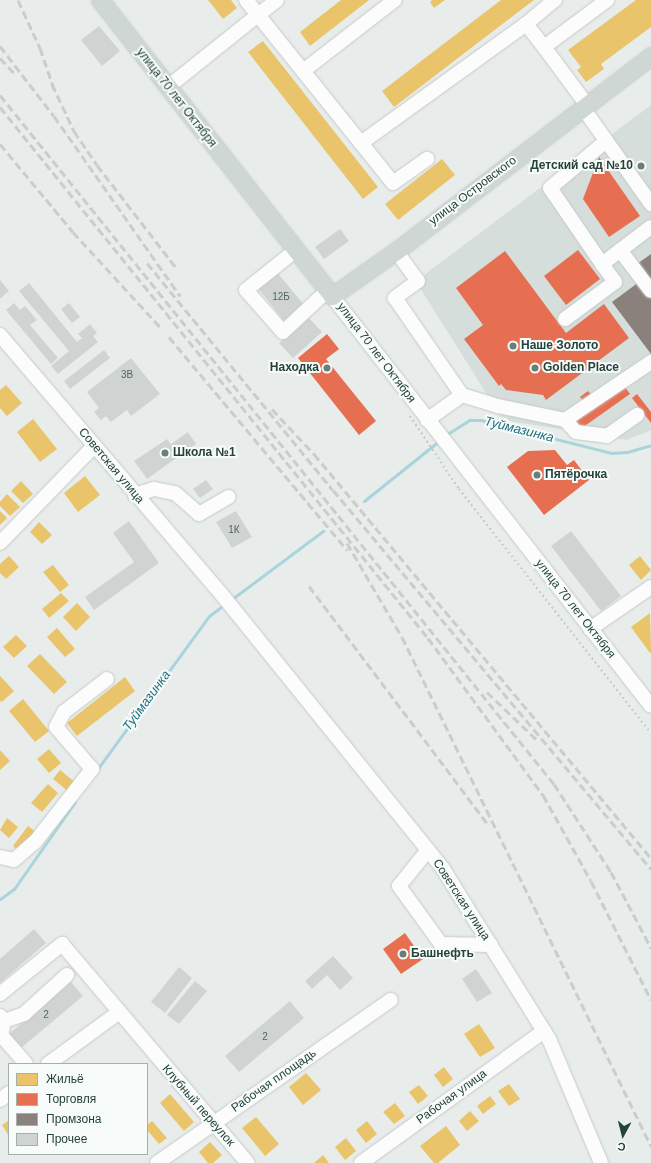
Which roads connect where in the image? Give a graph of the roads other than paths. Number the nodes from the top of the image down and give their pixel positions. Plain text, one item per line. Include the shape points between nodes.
1 (100, 0) edge
2 (246, 0) edge
3 (277, 0) edge
4 (395, 0) edge
5 (555, 0) edge
6 (607, 0) edge
7 (258, 15) junction
8 (526, 24) junction
9 (544, 47) junction
10 (651, 56) edge
11 (303, 72) junction
12 (168, 87) junction
13 (585, 107) junction
14 (606, 141) junction
15 (361, 143) junction
16 (427, 159) dead end
17 (651, 204) edge
18 (649, 232) edge
19 (296, 250) junction
20 (620, 250) junction
21 (396, 251) junction
22 (602, 264) junction
23 (651, 291) edge
24 (330, 293) junction
25 (564, 319) dead end
26 (1, 337) edge
27 (651, 362) edge
28 (462, 395) junction
29 (637, 415) dead end
30 (565, 420) junction
31 (431, 426) junction
32 (94, 446) junction
33 (135, 495) junction
34 (228, 497) dead end
35 (0, 543) edge
36 (651, 587) edge
37 (590, 629) junction
38 (107, 679) dead end
39 (651, 706) edge
40 (428, 850) junction
41 (0, 856) edge
42 (491, 945) junction
43 (67, 975) dead end
44 (0, 994) edge
45 (391, 1000) dead end
46 (118, 1013) junction
47 (2, 1018) edge
48 (544, 1031) junction
49 (25, 1063) edge
50 (49, 1063) edge
51 (8, 1094) edge
52 (0, 1100) edge
53 (213, 1123) junction
54 (157, 1163) edge
55 (248, 1163) edge
56 (361, 1163) edge
57 (601, 1163) edge

1 - 12 main road, улица 70 лет Октября
2 - 7 street
3 - 7 street
4 - 11 street
5 - 8 street
6 - 9 street
7 - 11 street
7 - 12 street
8 - 9 street
8 - 15 street
9 - 13 street
10 - 13 main road, улица Островского
11 - 15 street
12 - 19 main road, улица 70 лет Октября
13 - 14 street
13 - 21 main road, улица Островского
14 - 17 street
14 - 22 street via 550,188
15 - 16 street via 393,183
18 - 20 street
19 - 24 main road, улица 70 лет Октября
19 - 24 street via 246,290 283,332
20 - 22 street
20 - 23 street
21 - 24 main road, улица Островского
21 - 28 street via 418,281 395,298
22 - 25 street via 615,282
24 - 31 street, улица 70 лет Октября
26 - 32 street, Советская улица
27 - 30 street
28 - 30 street via 498,406
28 - 31 street
29 - 30 street via 606,436 576,432
31 - 37 street, улица 70 лет Октября
32 - 33 street, Советская улица
32 - 35 street
33 - 34 street via 154,489 175,493 199,514
33 - 40 street, Советская улица via 223,596
36 - 37 street
37 - 39 street, улица 70 лет Октября
38 - 41 street via 64,712 56,727 92,769 35,842 14,860
40 - 42 street, Советская улица via 443,869
40 - 42 street via 399,886 441,944
42 - 48 street, Советская улица
43 - 47 street via 24,1014
44 - 46 street, Клубный переулок via 62,944
45 - 53 street, Рабочая площадь
46 - 50 street
46 - 53 street, Клубный переулок
47 - 49 street via 1,1035
48 - 56 street, Рабочая улица
48 - 57 street, Советская улица
51 - 52 street
53 - 54 street, Рабочая площадь
53 - 55 street, Клубный переулок

